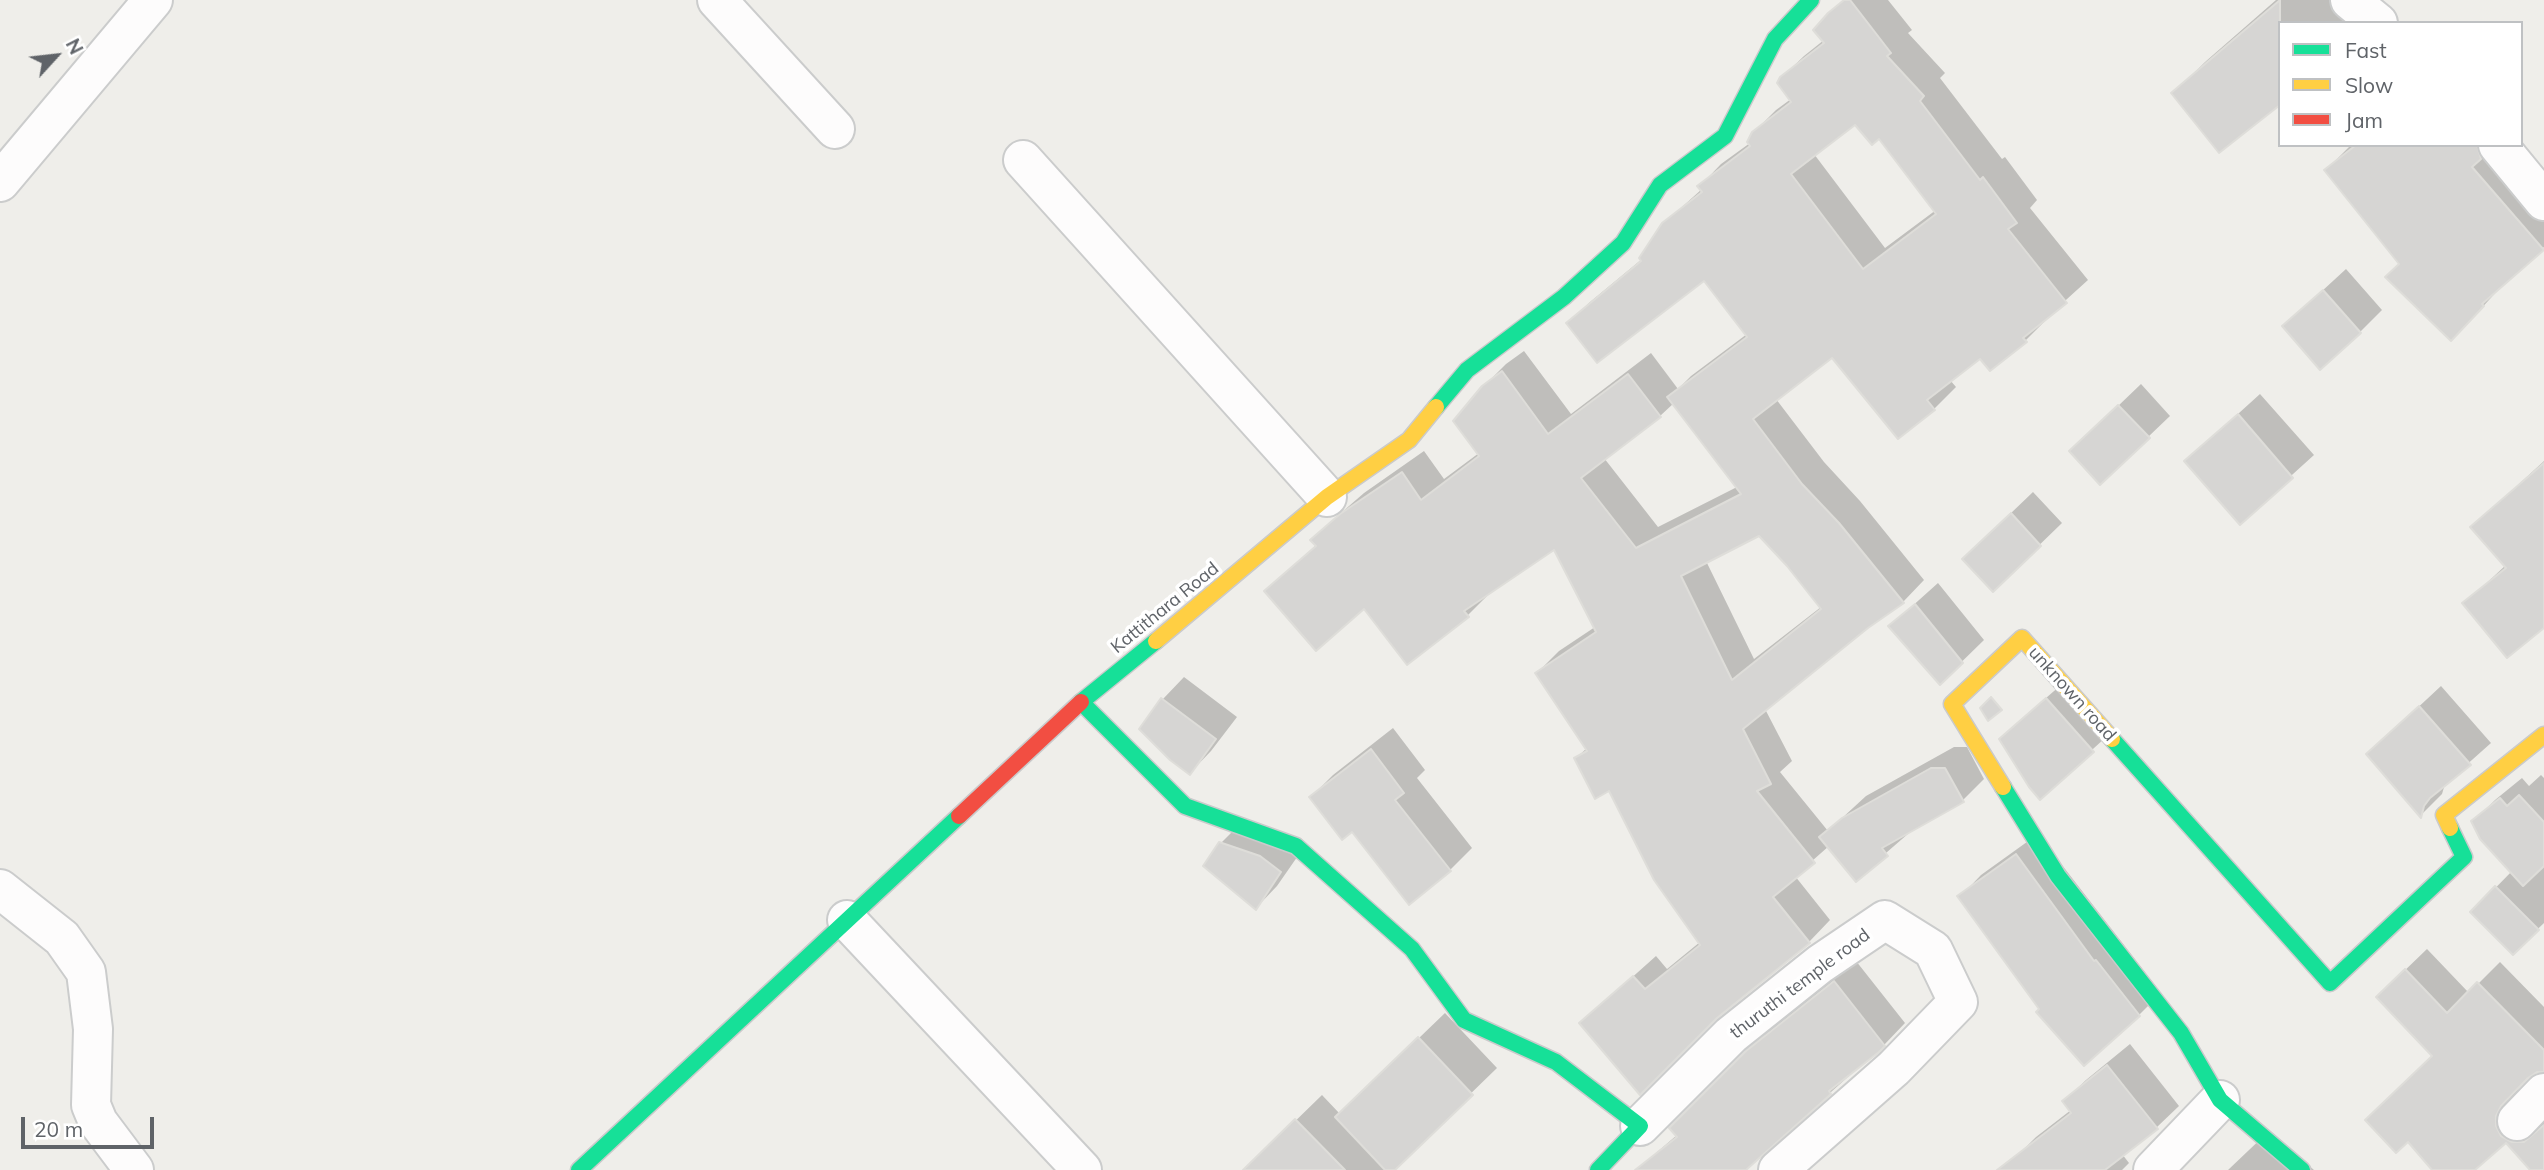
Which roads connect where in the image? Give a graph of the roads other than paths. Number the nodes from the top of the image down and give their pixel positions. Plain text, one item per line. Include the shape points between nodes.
1 (153, 0) edge
2 (717, 0) edge
3 (1811, 0) edge
4 (2350, 0) edge
5 (2376, 21) edge
6 (835, 129) dead end
7 (2500, 147) edge
8 (1023, 160) dead end
9 (0, 182) edge
10 (2544, 201) edge
11 (1327, 497) junction
12 (1081, 702) junction
13 (2544, 735) edge
14 (0, 889) edge
15 (847, 920) junction
16 (2544, 1093) edge
17 (2220, 1100) junction
18 (2517, 1121) dead end
19 (1640, 1126) junction
20 (134, 1170) edge
21 (579, 1170) edge
22 (1082, 1170) edge
23 (1598, 1170) edge
24 (1777, 1170) edge
25 (2153, 1170) edge
26 (2302, 1170) edge

1 - 9 street
2 - 6 street
3 - 11 street, Kattithara Road via 1775,39 1725,136 1660,185 1623,243 1564,297 1467,370 1409,440
4 - 5 street
7 - 10 street
8 - 11 street
11 - 12 street, Kattithara Road
12 - 15 street, Kattithara Road
12 - 19 street via 1185,806 1296,846 1412,949 1464,1020 1556,1062
13 - 17 street, unknown road via 2444,815 2464,857 2330,983 2022,638 1952,704 2058,876 2181,1033
14 - 20 street via 62,937 86,972 93,1029 91,1105 98,1122
15 - 21 street, Kattithara Road
15 - 22 street
16 - 18 street
17 - 25 street
17 - 26 street
19 - 23 street
19 - 24 street, thuruthi temple road via 1731,1035 1820,964 1885,920 1933,950 1958,1002 1894,1068

